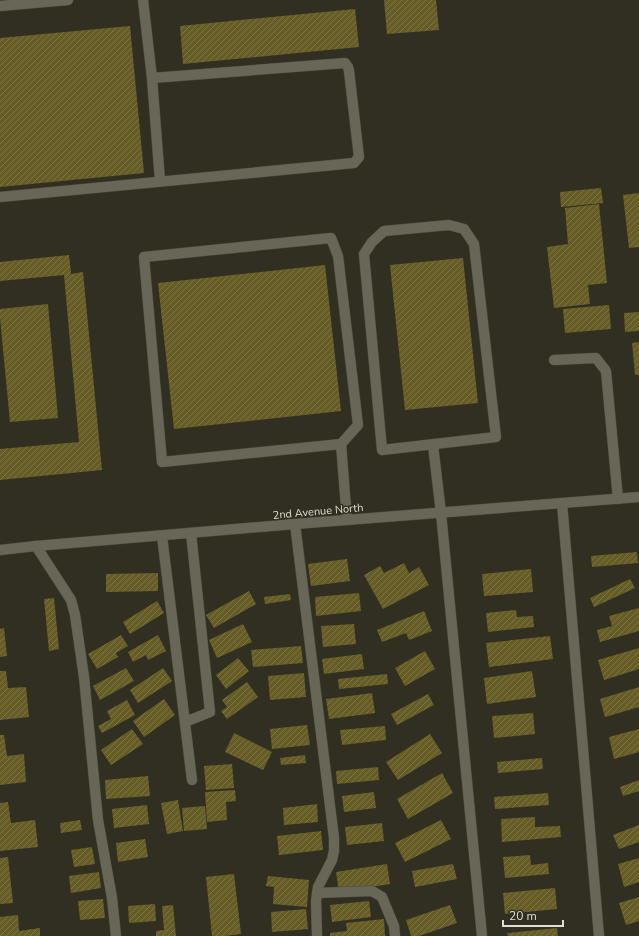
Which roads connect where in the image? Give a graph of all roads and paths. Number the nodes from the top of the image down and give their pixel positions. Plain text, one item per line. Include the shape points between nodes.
1 (68, 0) edge
2 (144, 0) edge
3 (0, 6) edge
4 (152, 78) junction
5 (160, 182) junction
6 (0, 197) edge
7 (554, 360) dead end
8 (341, 444) junction
9 (433, 445) junction
10 (639, 497) edge
11 (618, 499) junction
12 (562, 504) junction
13 (440, 513) junction
14 (347, 520) junction
15 (295, 524) junction
16 (191, 533) junction
17 (162, 536) junction
18 (36, 546) junction
19 (0, 550) edge
20 (185, 722) junction
21 (192, 780) dead end
22 (317, 893) junction
23 (116, 936) edge
24 (317, 936) edge
25 (395, 936) edge
26 (482, 936) edge
27 (599, 936) edge

1 - 3 street
2 - 4 street
4 - 5 street
4 - 5 street via 345,63 350,71 359,157 354,163
5 - 6 street
7 - 11 street via 596,358 606,371
8 - 8 street via 162,462 144,257 331,238 338,256 358,425
8 - 14 street
9 - 9 street via 382,450 364,254 384,231 449,224 464,229 474,244 496,437
9 - 13 street
10 - 11 street, 2nd Avenue North
11 - 12 street, 2nd Avenue North
12 - 13 street, 2nd Avenue North
12 - 27 street
13 - 14 street, 2nd Avenue North
13 - 26 street
14 - 15 street, 2nd Avenue North
15 - 16 street, 2nd Avenue North
15 - 22 street via 334,838 332,860
16 - 17 street, 2nd Avenue North
16 - 20 street via 210,712
17 - 18 street, 2nd Avenue North
17 - 20 street
18 - 19 street, 2nd Avenue North
18 - 23 street via 70,600 75,614 98,820
20 - 21 street
22 - 24 street
22 - 25 street via 372,891 382,897 394,926

